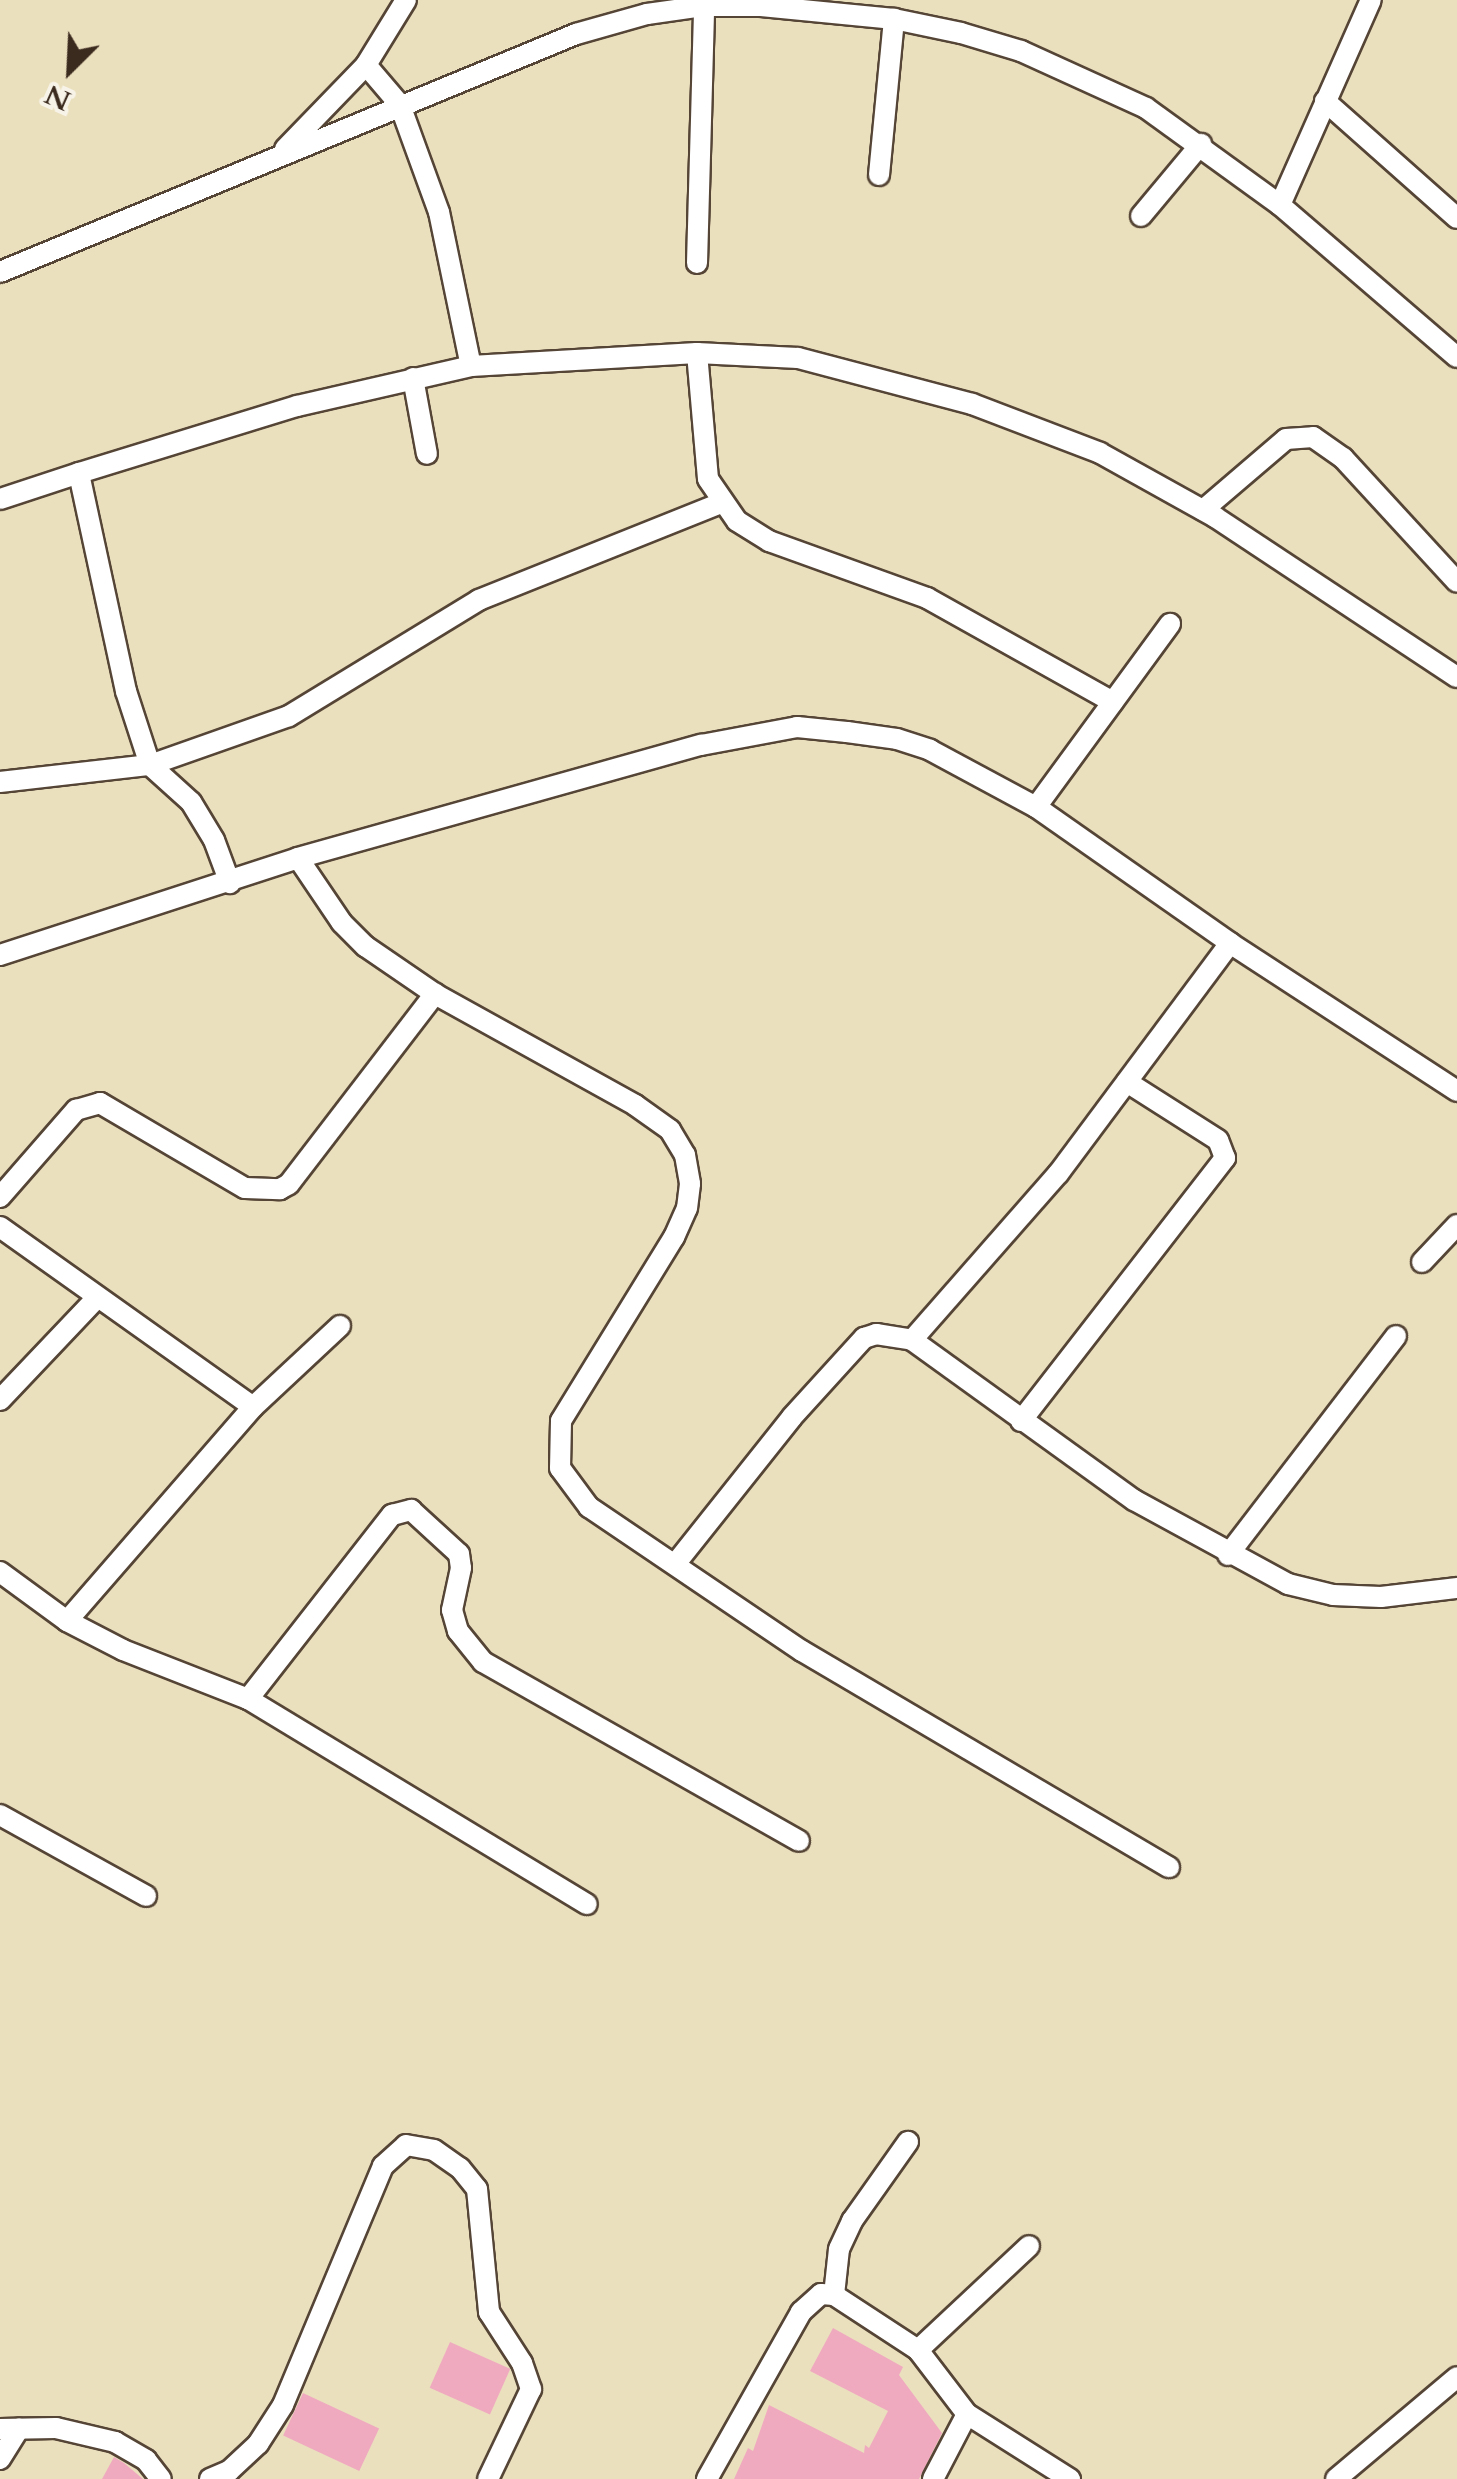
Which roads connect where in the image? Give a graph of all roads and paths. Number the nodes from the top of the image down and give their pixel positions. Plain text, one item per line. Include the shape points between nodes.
1 (406, 0) edge
2 (1371, 0) edge
3 (704, 6) junction
4 (894, 18) junction
5 (366, 65) junction
6 (1325, 101) junction
7 (400, 106) junction
8 (1201, 144) junction
9 (274, 159) junction
10 (879, 175) dead end
11 (1280, 205) junction
12 (1141, 216) dead end
13 (1457, 218) edge
14 (697, 264) dead end
15 (0, 272) edge
16 (697, 353) junction
17 (1457, 357) edge
18 (470, 366) junction
19 (414, 378) junction
20 (427, 454) dead end
21 (79, 473) junction
22 (0, 499) edge
23 (721, 503) junction
24 (1203, 510) junction
25 (1457, 582) edge
26 (1170, 624) dead end
27 (1457, 677) edge
28 (1113, 702) junction
29 (150, 765) junction
30 (0, 782) edge
31 (1036, 807) junction
32 (298, 858) junction
33 (230, 883) junction
34 (1230, 943) junction
35 (0, 955) edge
36 (435, 994) junction
37 (1127, 1082) junction
38 (1457, 1091) edge
39 (0, 1197) edge
40 (1457, 1226) edge
41 (0, 1227) edge
42 (1422, 1262) dead end
43 (96, 1299) junction
44 (340, 1326) dead end
45 (1396, 1336) dead end
46 (912, 1340) junction
47 (0, 1400) edge
48 (253, 1407) junction
49 (1021, 1422) junction
50 (1228, 1554) junction
51 (676, 1563) junction
52 (1, 1576) edge
53 (1457, 1588) edge
54 (66, 1620) junction
55 (248, 1699) junction
56 (0, 1815) edge
57 (799, 1841) dead end
58 (1169, 1867) dead end
59 (146, 1896) dead end
60 (587, 1904) dead end
61 (908, 2142) dead end
62 (1029, 2246) dead end
63 (834, 2294) junction
64 (918, 2350) junction
65 (1457, 2377) edge
66 (967, 2414) junction
67 (9, 2429) edge
68 (0, 2459) edge
69 (161, 2479) edge
70 (210, 2479) edge
71 (488, 2479) edge
72 (707, 2479) edge
73 (933, 2479) edge
74 (1070, 2479) edge
75 (1336, 2479) edge

1 - 5 street
2 - 6 street
3 - 4 street
3 - 7 street via 576,34
3 - 14 street
4 - 8 street via 1054,65 1146,108
4 - 10 street
5 - 7 street
5 - 9 street
6 - 11 street
6 - 13 street
7 - 9 street
7 - 18 street via 448,245
8 - 11 street
8 - 12 street
9 - 15 street
11 - 17 street
16 - 18 street
16 - 23 street via 706,469
16 - 24 street via 798,358 972,404 1100,453
18 - 19 street
19 - 20 street
19 - 21 street
21 - 22 street
21 - 29 street via 126,692
23 - 28 street via 752,532 927,598
23 - 29 street via 480,600 289,716
24 - 25 street via 1286,439 1312,437 1343,458
24 - 27 street
26 - 28 street
28 - 31 street
29 - 30 street
29 - 33 street via 190,802
31 - 32 street via 914,744 797,727 701,745
31 - 34 street
32 - 33 street
32 - 36 street via 342,923
33 - 35 street
34 - 37 street
34 - 38 street
36 - 39 street via 280,1189 245,1188 100,1103 76,1110
36 - 51 street via 635,1105 670,1130 685,1155 687,1208 640,1299 561,1421 557,1446 560,1468 589,1507
37 - 46 street via 1058,1174
37 - 49 street via 1218,1140 1225,1158
40 - 42 street
41 - 43 street
43 - 47 street
43 - 48 street
44 - 48 street
45 - 50 street
46 - 49 street
46 - 51 street via 864,1338 780,1430
48 - 54 street
49 - 50 street via 1134,1500
50 - 53 street via 1288,1584 1333,1595
51 - 58 street via 802,1651
52 - 54 street
54 - 55 street
55 - 57 street via 392,1515 411,1510 459,1554 452,1610 458,1631 484,1662
55 - 60 street
56 - 59 street
61 - 63 street via 852,2221 839,2249
62 - 64 street
63 - 64 street
63 - 72 street via 808,2301
64 - 66 street
65 - 75 street
66 - 73 street
66 - 74 street
67 - 68 street
67 - 69 street via 56,2428 115,2442 146,2460
70 - 71 street via 258,2444 283,2404 383,2166 406,2144 434,2150 477,2189 489,2312 531,2390

